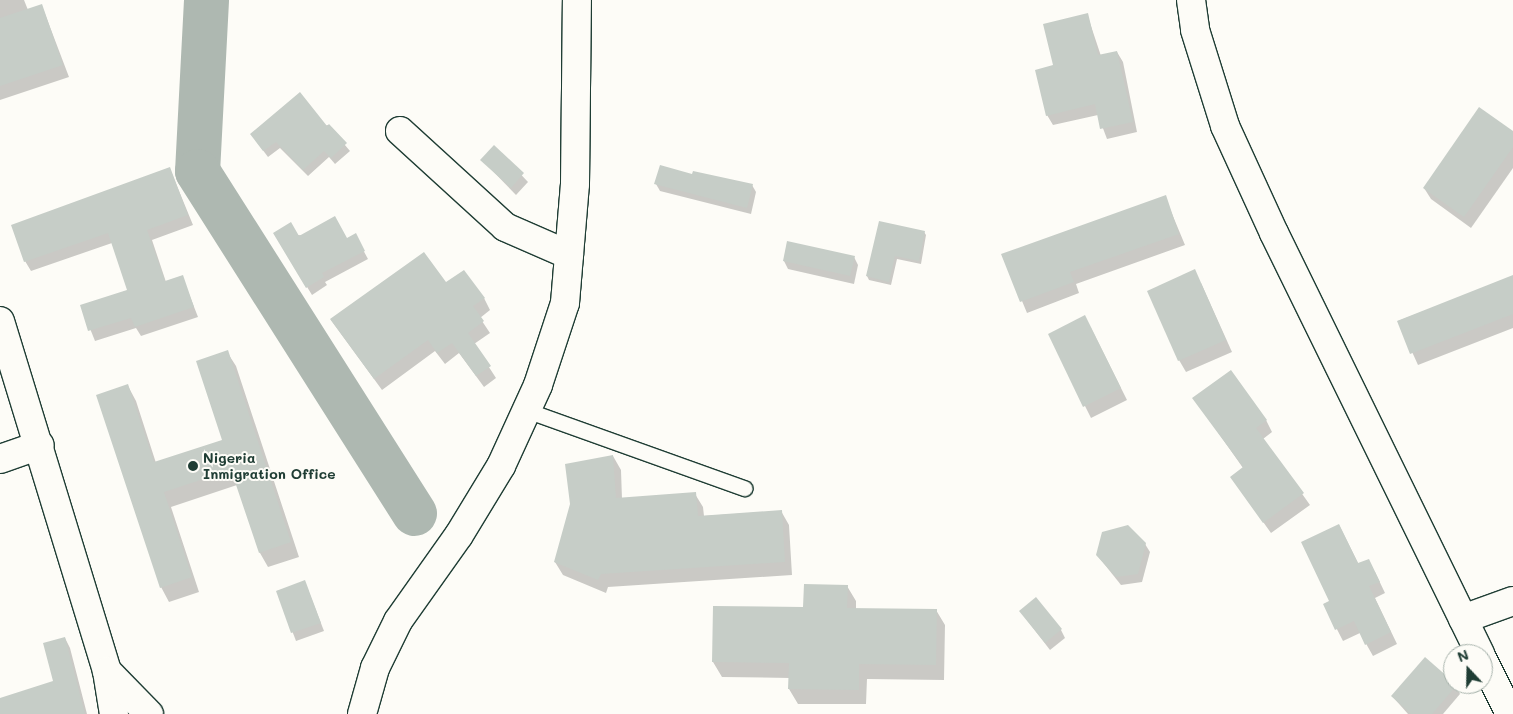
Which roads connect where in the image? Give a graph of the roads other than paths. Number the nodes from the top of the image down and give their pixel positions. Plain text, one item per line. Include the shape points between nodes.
1 (577, 0) edge
2 (1191, 0) edge
3 (400, 131) dead end
4 (569, 255) junction
5 (0, 321) edge
6 (526, 410) junction
7 (40, 445) junction
8 (0, 458) edge
9 (744, 488) dead end
10 (1513, 601) edge
11 (1463, 619) junction
12 (1475, 644) edge
13 (107, 670) junction
14 (1493, 680) edge
15 (114, 714) edge
16 (149, 714) edge
17 (362, 714) edge
18 (1510, 714) edge

1 - 4 street via 575,184
2 - 11 street via 1195,30 1225,126
3 - 4 street via 505,227
4 - 6 street via 565,303
5 - 7 street
6 - 9 lane
6 - 17 street via 502,466 459,535 398,621 375,668
7 - 8 street
7 - 13 street
10 - 11 street
11 - 12 street
13 - 15 street
13 - 16 street
14 - 18 street

